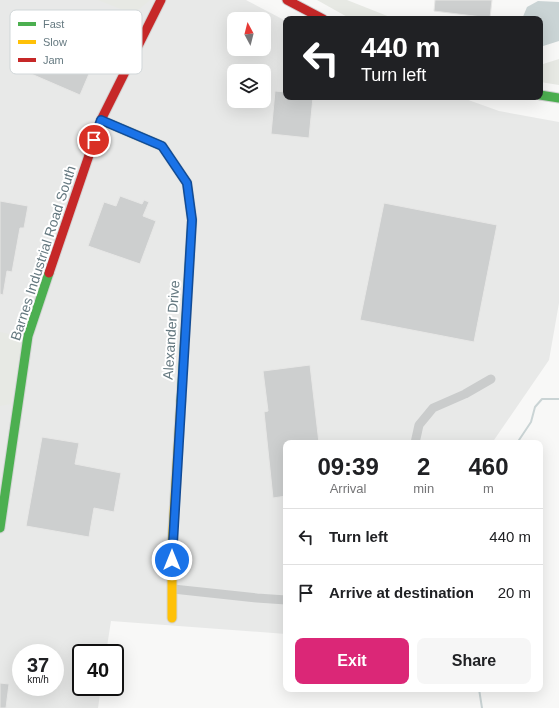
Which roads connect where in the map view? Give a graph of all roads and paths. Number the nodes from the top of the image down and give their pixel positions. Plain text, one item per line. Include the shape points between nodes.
1 (161, 0) edge
2 (287, 0) edge
3 (316, 16) edge
4 (142, 38) edge
5 (124, 74) edge
6 (543, 95) edge
7 (559, 98) edge
8 (101, 120) junction
9 (491, 380) dead end
10 (416, 440) edge
11 (0, 528) edge
12 (173, 590) junction
13 (283, 600) edge
14 (172, 618) dead end

1 - 4 street, Barnes Industrial Road South
2 - 3 street
5 - 8 street, Barnes Industrial Road South
6 - 7 street
8 - 11 street, Barnes Industrial Road South via 28,336
8 - 12 street, Alexander Drive via 162,146 187,183 192,220 172,545
9 - 10 street via 433,408 419,425
12 - 13 street
12 - 14 street, Alexander Drive

